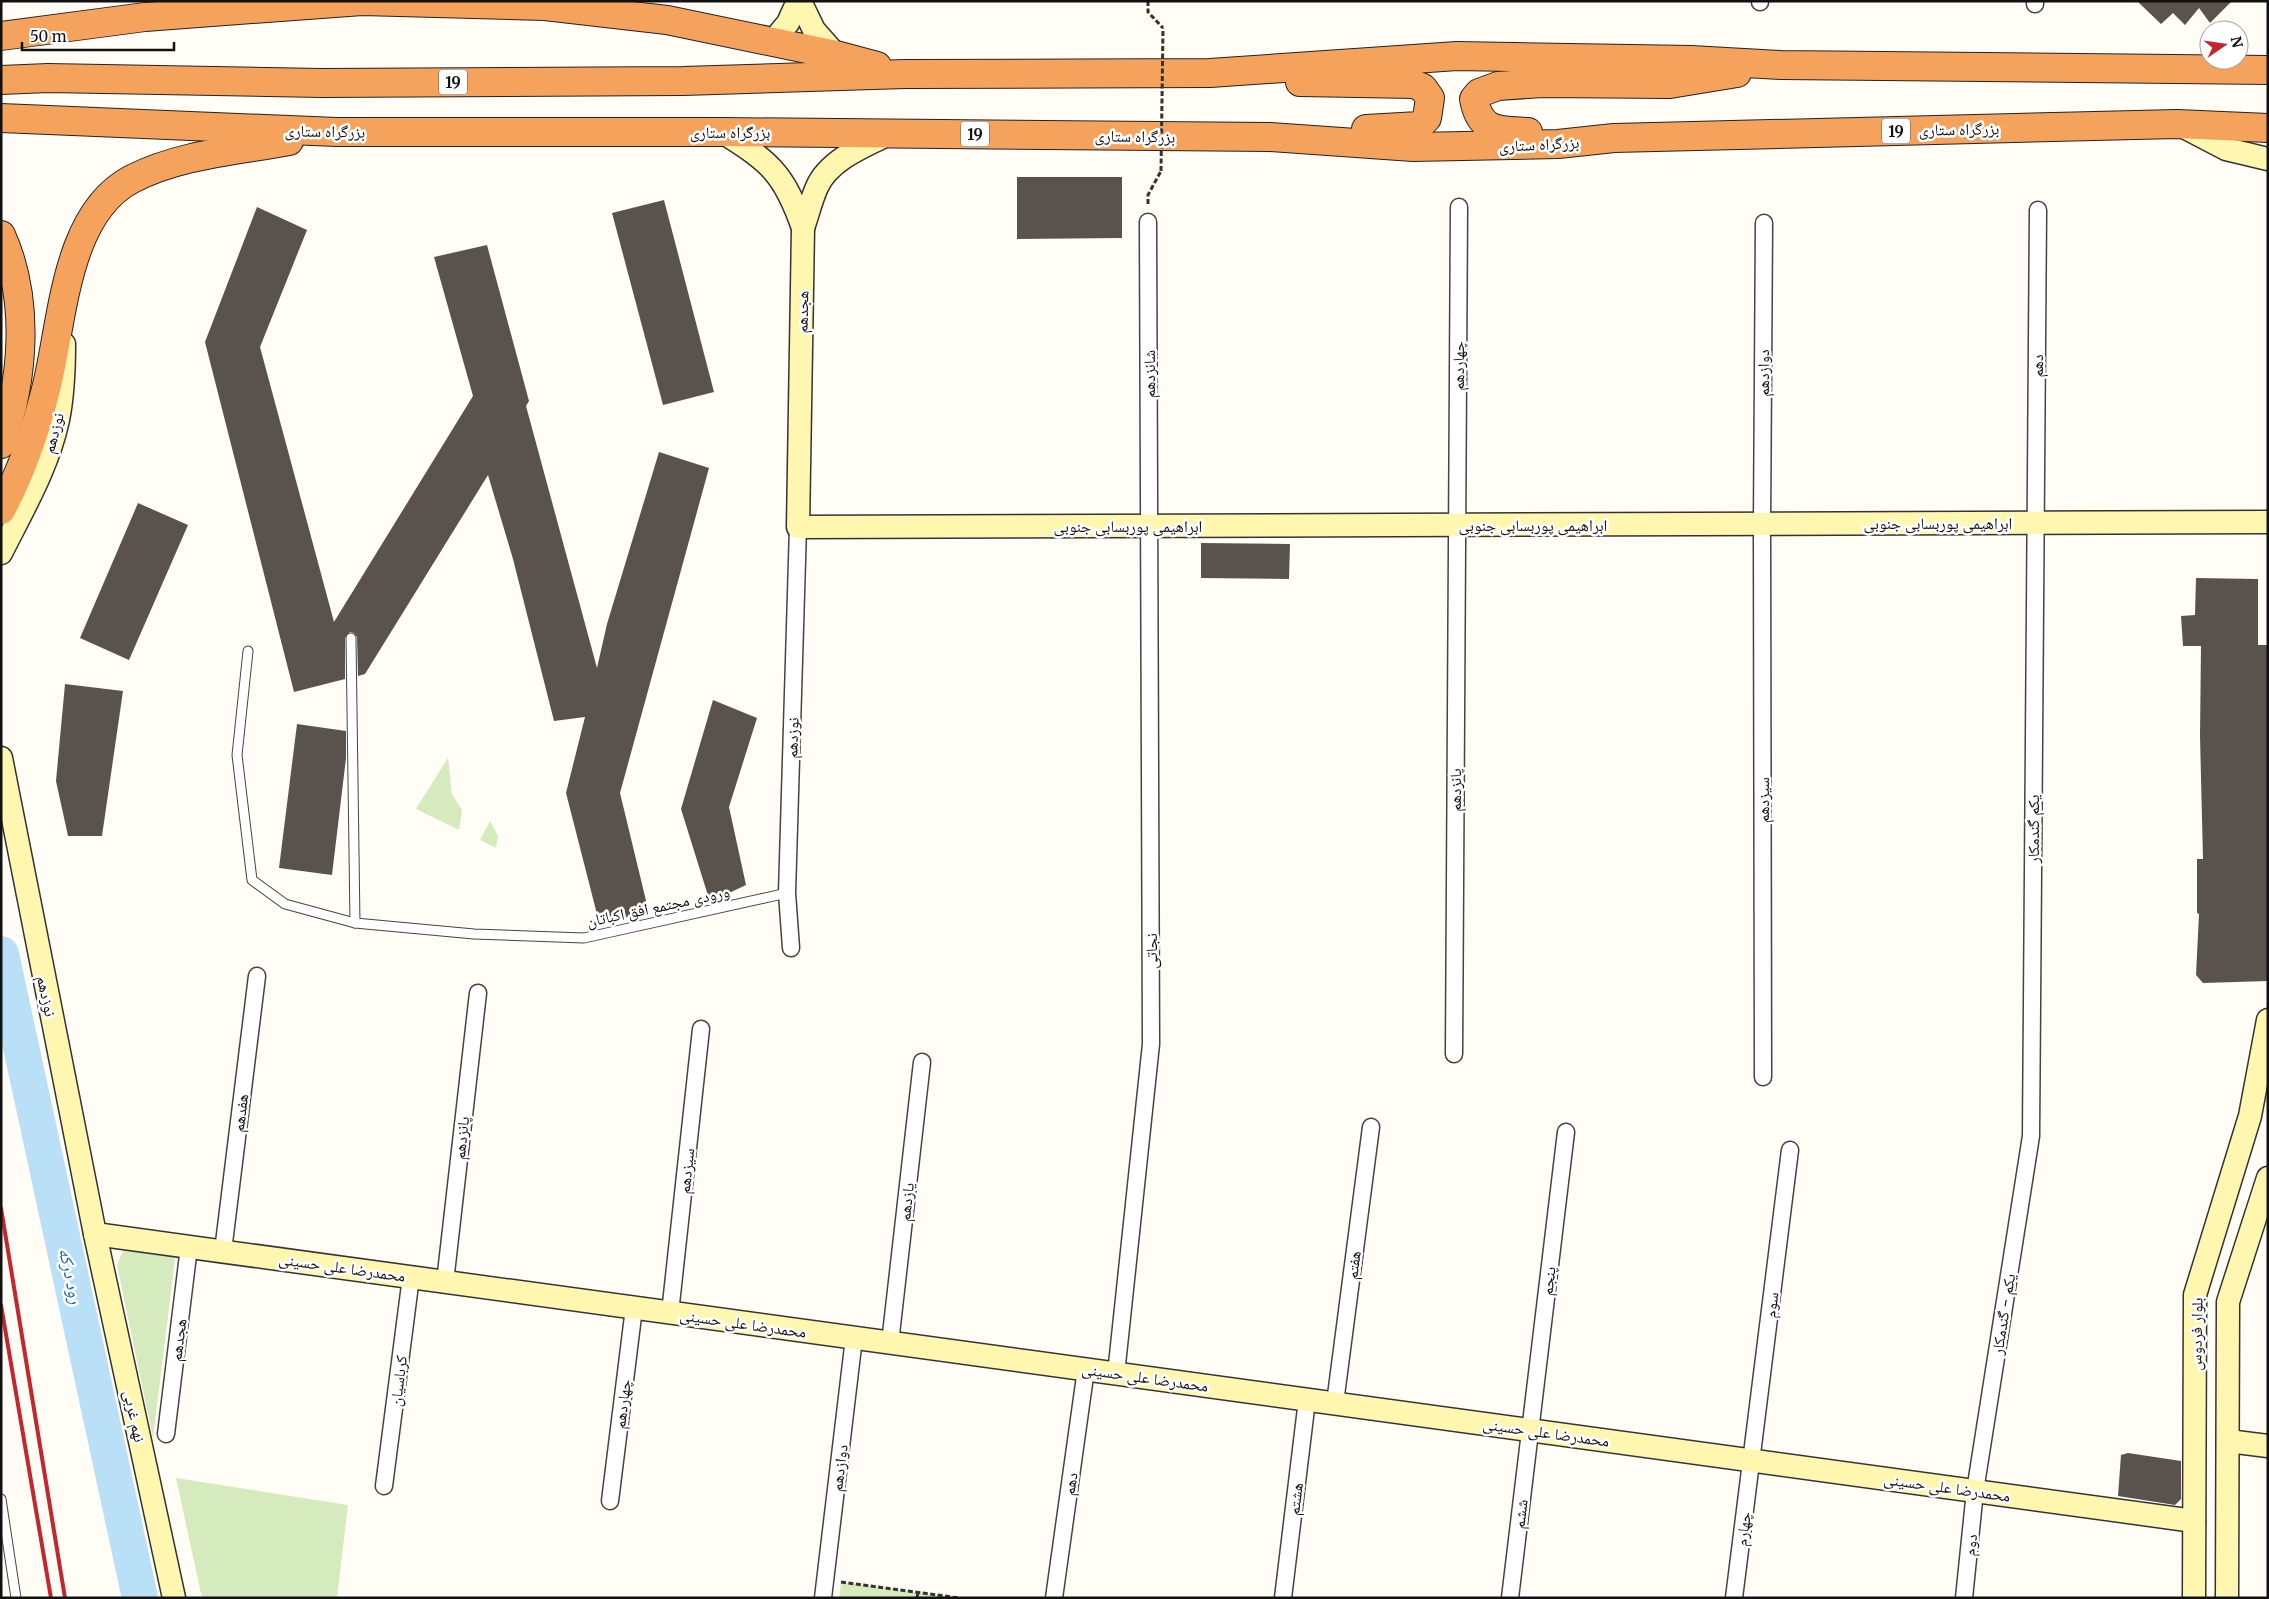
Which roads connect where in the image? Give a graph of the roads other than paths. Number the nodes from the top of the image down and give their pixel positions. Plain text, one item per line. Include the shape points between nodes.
1 (799, 1) edge
2 (1, 36) edge
3 (772, 42) junction
4 (836, 55) junction
5 (1781, 65) junction
6 (2268, 70) edge
7 (1210, 73) junction
8 (905, 74) junction
9 (1, 80) edge
10 (1, 118) edge
11 (2177, 124) junction
12 (2268, 128) edge
13 (336, 132) junction
14 (722, 132) junction
15 (891, 133) junction
16 (1270, 138) junction
17 (1614, 138) junction
18 (2268, 159) edge
19 (1459, 207) dead end
20 (2038, 210) dead end
21 (1148, 222) road end
22 (1764, 223) dead end
23 (803, 228) junction
24 (1, 235) edge
25 (64, 303) junction
26 (1, 444) edge
27 (1, 510) edge
28 (2268, 522) edge
29 (2036, 523) junction
30 (1762, 524) junction
31 (1457, 525) junction
32 (1150, 526) junction
33 (798, 527) junction
34 (1, 553) edge
35 (351, 638) dead end
36 (248, 651) dead end
37 (1, 758) edge
38 (787, 893) junction
39 (355, 923) junction
40 (791, 948) dead end
41 (257, 976) dead end
42 (478, 994) dead end
43 (2268, 1020) edge
44 (701, 1029) dead end
45 (1454, 1054) dead end
46 (922, 1062) dead end
47 (1763, 1077) dead end
48 (1371, 1127) dead end
49 (1566, 1132) dead end
50 (2031, 1136) joint
51 (1790, 1150) dead end
52 (2268, 1178) edge
53 (95, 1234) junction
54 (189, 1247) junction
55 (223, 1251) junction
56 (411, 1277) junction
57 (445, 1282) junction
58 (634, 1308) junction
59 (670, 1313) junction
60 (854, 1338) junction
61 (890, 1343) junction
62 (1086, 1369) junction
63 (1116, 1374) junction
64 (1307, 1400) junction
65 (1335, 1404) junction
66 (1530, 1430) junction
67 (166, 1434) dead end
68 (2228, 1441) junction
69 (2268, 1446) edge
70 (1752, 1461) junction
71 (384, 1486) dead end
72 (1975, 1491) junction
73 (1, 1499) edge
74 (610, 1501) dead end
75 (2194, 1521) junction
76 (16, 1598) edge
77 (174, 1598) edge
78 (823, 1598) edge
79 (1054, 1598) edge
80 (1284, 1598) edge
81 (1510, 1598) edge
82 (1734, 1598) edge
83 (1964, 1598) edge
84 (2194, 1598) edge
85 (2227, 1598) edge

1 - 3 street via 788,23
1 - 4 street via 814,30
2 - 3 highway, 19 via 145,17 362,1 545,6 667,20
3 - 4 highway, 19
4 - 8 highway, 19
5 - 6 highway, 19
5 - 7 highway, 19 via 1457,56
5 - 17 highway via 1670,84 1498,86 1474,99 1479,118 1496,130
7 - 8 highway, 19
7 - 16 highway via 1246,80 1414,84 1423,88 1430,98 1427,118 1419,126 1320,131
8 - 9 highway, 19 via 682,81 321,83
10 - 13 highway, بزرگراه ستاری / 19
11 - 12 highway, بزرگراه ستاری / 19
11 - 17 highway, بزرگراه ستاری / 19
11 - 18 street via 2226,149
13 - 14 highway, بزرگراه ستاری / 19
13 - 25 highway via 193,157 155,168 130,180 102,203 85,232 71,266
14 - 15 highway, بزرگراه ستاری / 19
14 - 23 street, هجدهم via 758,154 781,178 792,196
15 - 16 highway, بزرگراه ستاری / 19
15 - 23 street via 859,148 832,167 818,185
16 - 17 highway, بزرگراه ستاری / 19 via 1414,147 1558,144
19 - 31 street, چهاردهم
20 - 29 street, دهم
21 - 32 street, شانزدهم
22 - 30 street, دوازدهم
23 - 33 street, هجدهم
24 - 26 highway via 14,276 21,335 16,382
25 - 27 highway via 46,391 32,437
25 - 34 street, نوزدهم via 58,422 43,466
28 - 29 street, ابراهیمی پوربسابی جنوبی
29 - 30 street, ابراهیمی پوربسابی جنوبی
29 - 50 street, یکم گندمکار
30 - 31 street, ابراهیمی پوربسابی جنوبی
30 - 47 street, سیزدهم
31 - 32 street, ابراهیمی پوربسابی جنوبی
31 - 45 street, پانزدهم
32 - 33 street, ابراهیمی پوربسابی جنوبی
32 - 63 street, نجاتی via 1151,1044
33 - 38 street, نوزدهم
35 - 39 lane
36 - 39 lane, ورودی مجتمع افق اکباتان via 237,755 252,880 285,904
37 - 53 street, نوزدهم
38 - 39 lane, ورودی مجتمع افق اکباتان via 584,938 474,934
38 - 40 street, نوزدهم
41 - 55 street, هفدهم
42 - 57 street, پانزدهم
43 - 75 street, بلوار فردوس via 2250,1116 2195,1295
44 - 59 street, سیزدهم
46 - 61 street, یازدهم
48 - 65 street, هفتم
49 - 66 street, پنجم
50 - 72 street, یکم - گندمکار
51 - 70 street, سوم
52 - 68 street, بلوار فردوس via 2228,1302
53 - 54 street, محمدرضا علی حسینی
53 - 77 street, نهم غربی
54 - 55 street, محمدرضا علی حسینی
54 - 67 street, هجدهم
55 - 56 street, محمدرضا علی حسینی
56 - 57 street, محمدرضا علی حسینی
56 - 71 street, کرباسیان
57 - 58 street, محمدرضا علی حسینی
58 - 59 street, محمدرضا علی حسینی
58 - 74 street, چهاردهم
59 - 60 street, محمدرضا علی حسینی
60 - 61 street, محمدرضا علی حسینی
60 - 78 street, دوازدهم
61 - 62 street, محمدرضا علی حسینی
62 - 63 street, محمدرضا علی حسینی
62 - 79 street, دهم
63 - 64 street, محمدرضا علی حسینی
64 - 65 street, محمدرضا علی حسینی
64 - 80 street, هشتم
65 - 66 street, محمدرضا علی حسینی
66 - 70 street, محمدرضا علی حسینی
66 - 81 street, ششم
68 - 69 street
68 - 85 street, بلوار فردوس
70 - 72 street, محمدرضا علی حسینی
70 - 82 street, چهارم
72 - 75 street, محمدرضا علی حسینی
72 - 83 street, دوم
73 - 76 lane
75 - 84 street, بلوار فردوس

